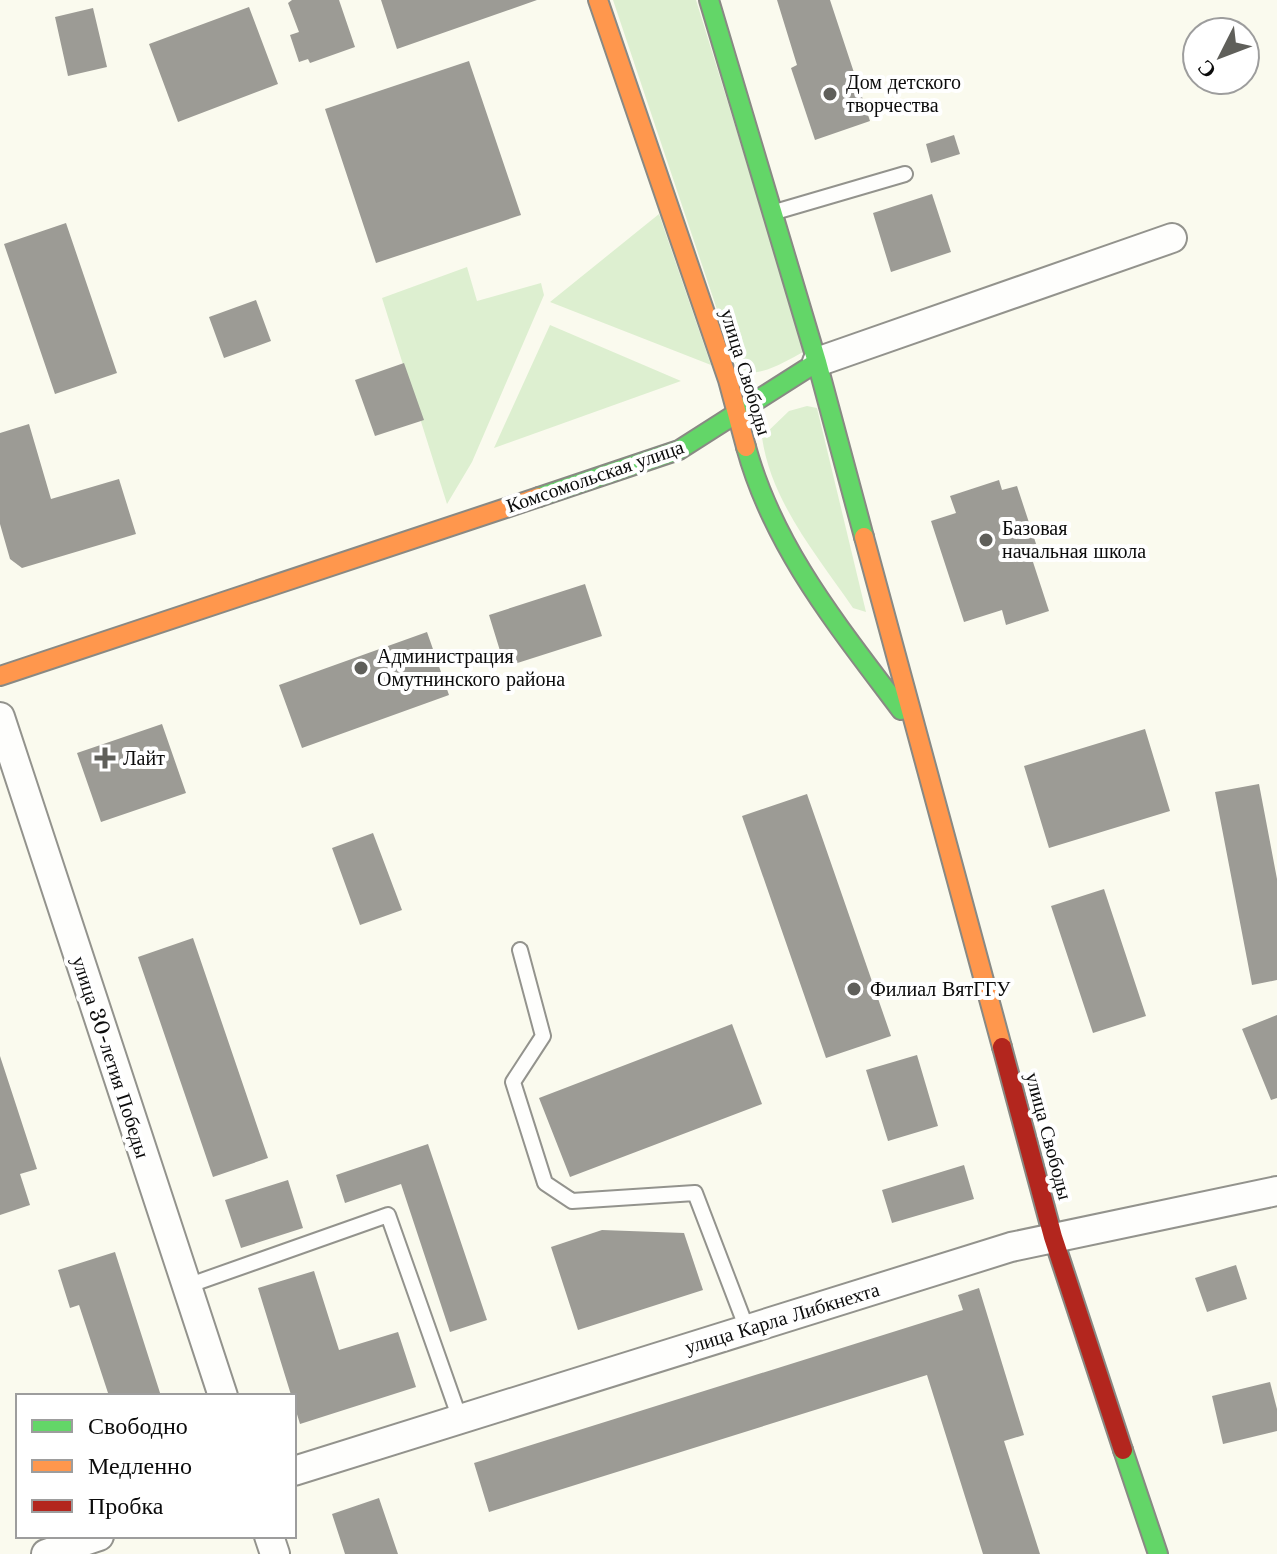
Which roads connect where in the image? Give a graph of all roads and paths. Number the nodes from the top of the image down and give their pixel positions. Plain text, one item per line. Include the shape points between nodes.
1 (598, 0) edge
2 (709, 0) edge
3 (905, 174) dead end
4 (773, 212) junction
5 (1172, 238) dead end
6 (817, 362) junction
7 (736, 413) junction
8 (0, 676) edge
9 (0, 717) edge
10 (914, 725) junction
11 (520, 950) dead end
12 (1274, 1186) edge
13 (1053, 1237) junction
14 (187, 1286) junction
15 (747, 1329) junction
16 (222, 1394) edge
17 (460, 1419) junction
18 (296, 1470) edge
19 (93, 1538) edge
20 (46, 1554) edge
21 (1158, 1554) edge

1 - 7 main road, улица Свободы
2 - 4 main road, улица Свободы
3 - 4 lane
4 - 6 main road, улица Свободы
5 - 6 street, Комсомольская улица
6 - 7 main road, Комсомольская улица
6 - 10 main road, улица Свободы
7 - 8 main road, Комсомольская улица via 679,450
7 - 10 main road, улица Свободы via 758,491 776,530 805,580
9 - 14 street, улица 30-летия Победы
10 - 13 main road, улица Свободы
11 - 15 lane via 543,1036 513,1082 545,1183 572,1201 695,1193
12 - 13 street, улица Карла Либкнехта
13 - 15 street, улица Карла Либкнехта
13 - 21 main road, улица Свободы
14 - 16 street, улица 30-летия Победы
14 - 17 lane via 388,1215
15 - 17 street, улица Карла Либкнехта
17 - 18 street, улица Карла Либкнехта
19 - 20 street

